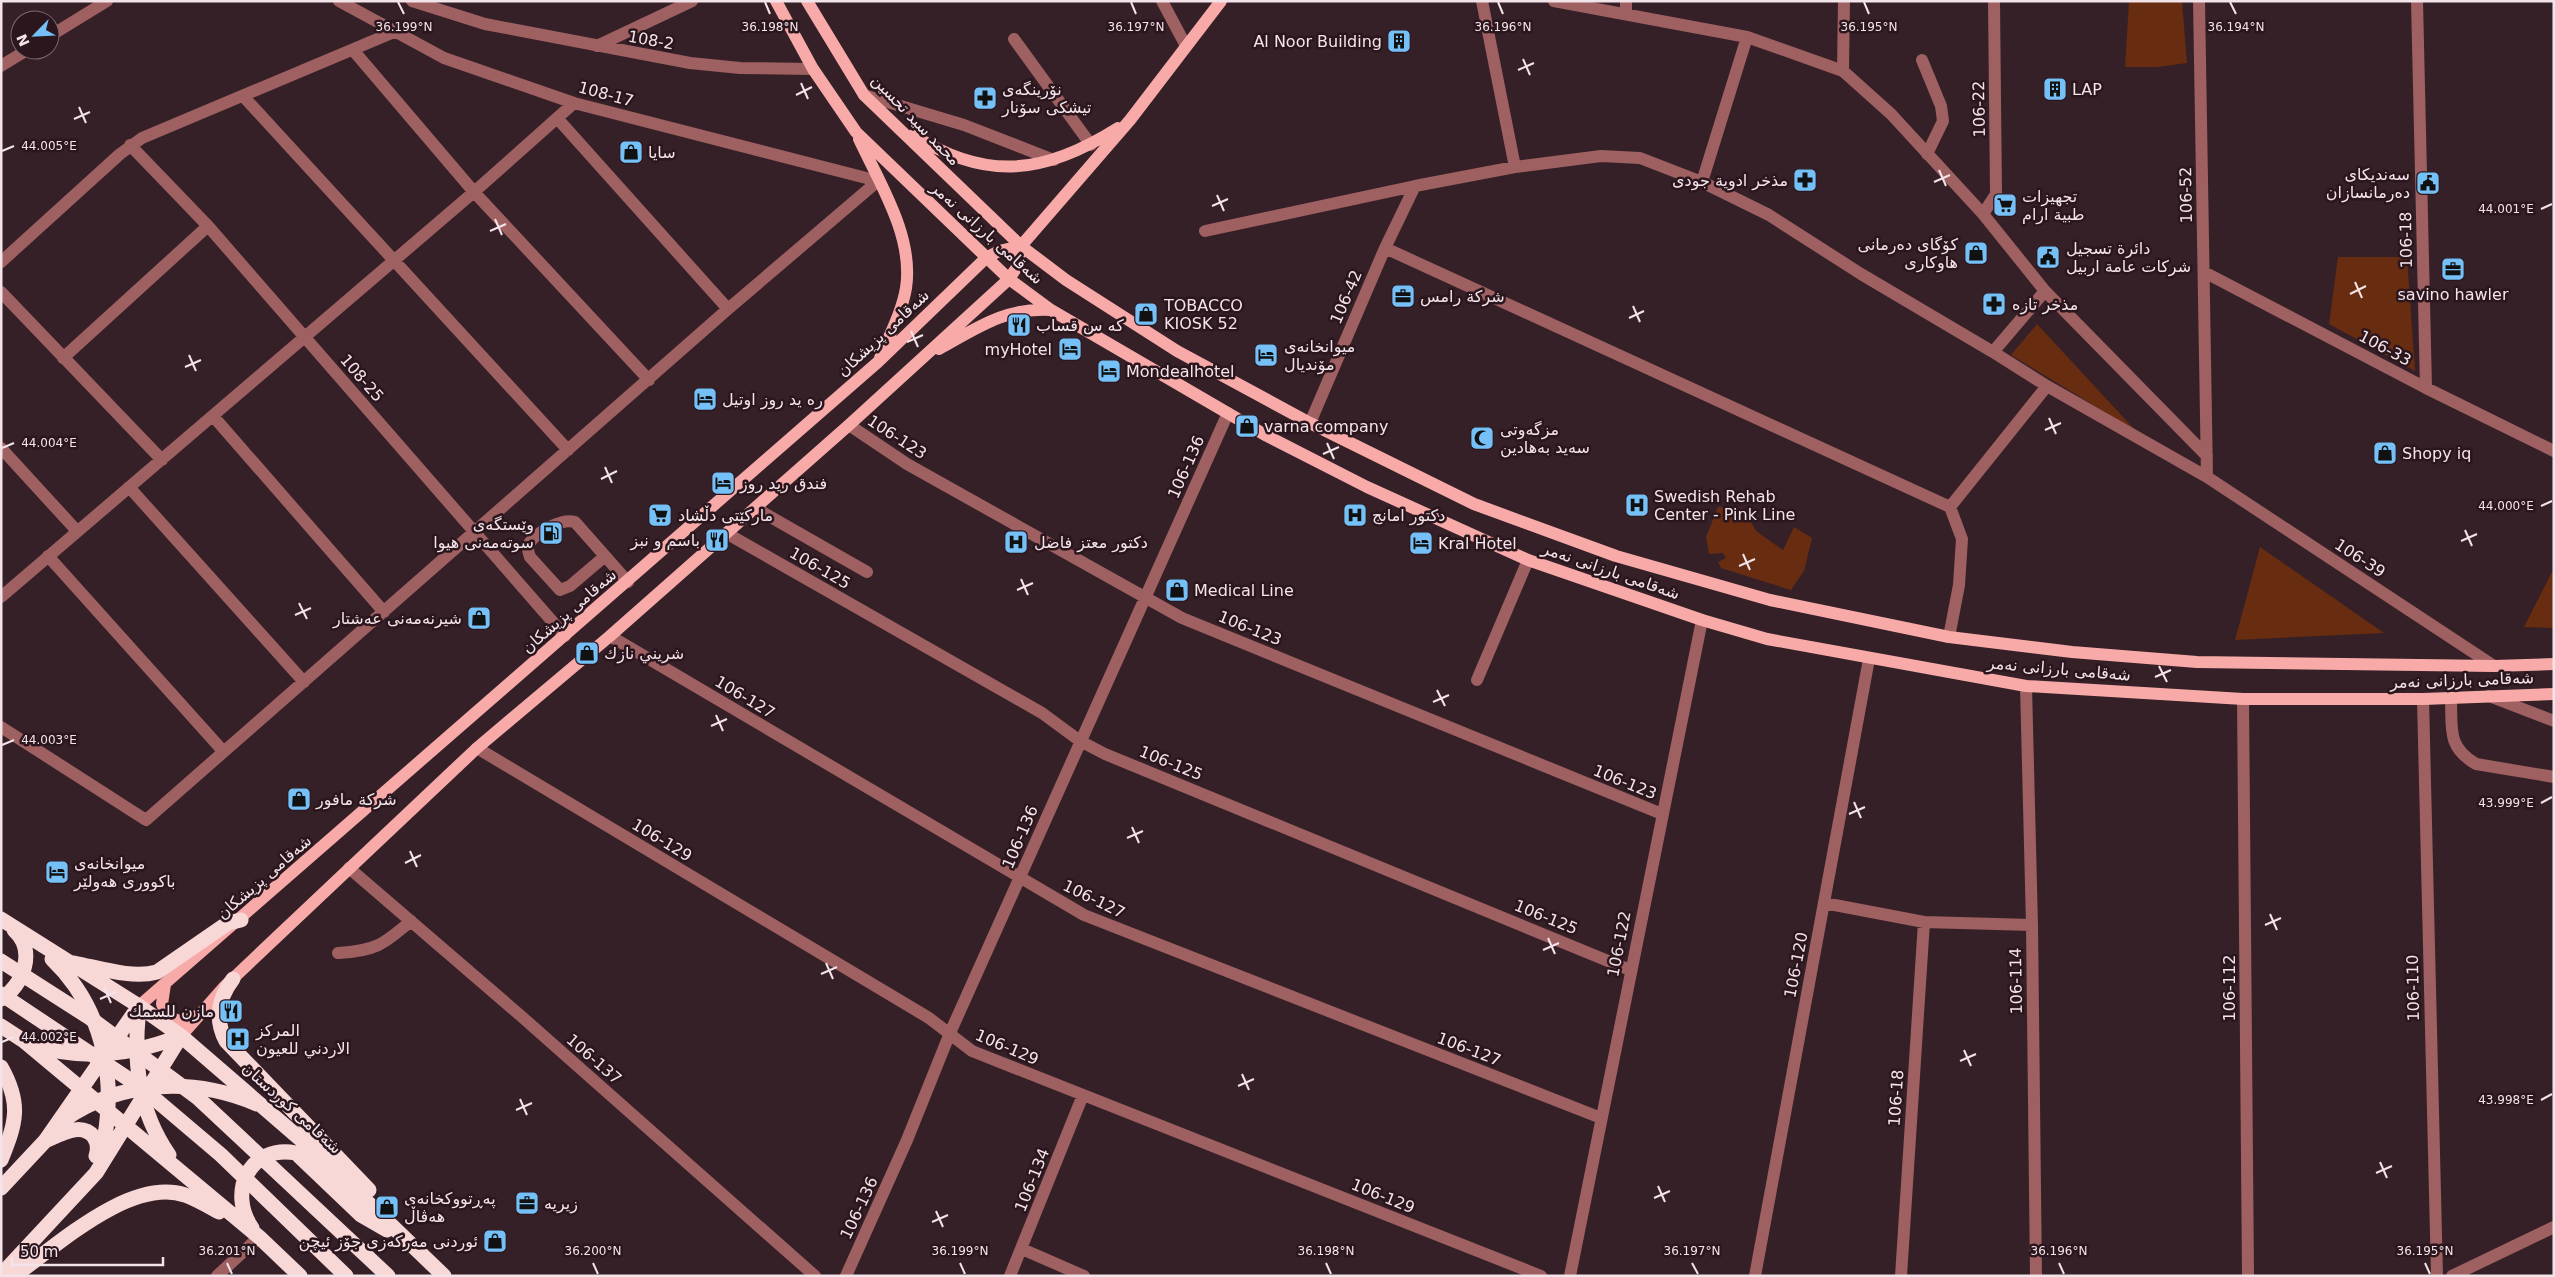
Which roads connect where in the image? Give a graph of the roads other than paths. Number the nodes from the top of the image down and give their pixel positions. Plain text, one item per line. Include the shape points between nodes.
1 (107, 1) edge
2 (339, 1) edge
3 (412, 1) edge
4 (692, 1) edge
5 (776, 1) edge
6 (807, 1) edge
7 (1162, 1) edge
8 (1221, 1) edge
9 (1482, 1) edge
10 (1554, 1) edge
11 (1626, 1) edge
12 (1844, 1) edge
13 (1994, 1) edge
14 (2199, 1) edge
15 (2417, 1) edge
16 (1626, 14) junction
17 (60, 30) edge
18 (394, 32) junction
19 (1747, 36) junction
20 (1014, 39) dead end
21 (597, 46) junction
22 (1186, 46) junction
23 (353, 50) junction
24 (1922, 60) dead end
25 (813, 69) junction
26 (1843, 71) junction
27 (864, 95) junction
28 (243, 96) junction
29 (574, 103) junction
30 (557, 118) junction
31 (1130, 120) junction
32 (889, 121) junction
33 (856, 132) junction
34 (130, 145) junction
35 (1091, 145) junction
36 (1927, 154) junction
37 (1054, 160) junction
38 (1515, 167) junction
39 (878, 181) junction
40 (1702, 182) junction
41 (1415, 186) junction
42 (474, 192) junction
43 (1983, 214) junction
44 (208, 226) junction
45 (1206, 231) dead end
46 (1021, 246) junction
47 (1385, 248) junction
48 (986, 258) junction
49 (393, 260) junction
50 (1, 262) edge
51 (2204, 272) junction
52 (1009, 279) junction
53 (2045, 291) junction
54 (1, 292) edge
55 (728, 309) junction
56 (1051, 310) junction
57 (304, 337) junction
58 (1993, 352) junction
59 (63, 358) junction
60 (919, 360) junction
61 (878, 362) junction
62 (649, 380) junction
63 (2046, 386) junction
64 (2426, 388) junction
65 (1228, 413) junction
66 (213, 416) junction
67 (1310, 422) junction
68 (849, 425) junction
69 (1, 448) edge
70 (568, 450) junction
71 (2554, 451) edge
72 (2207, 456) junction
73 (162, 460) junction
74 (2207, 477) junction
75 (129, 487) junction
76 (1950, 507) junction
77 (755, 508) junction
78 (77, 531) junction
79 (475, 532) junction
80 (726, 533) junction
81 (48, 556) junction
82 (604, 557) junction
83 (1528, 560) junction
84 (867, 572) dead end
85 (628, 582) junction
86 (1, 597) edge
87 (1145, 598) junction
88 (384, 612) junction
89 (1702, 620) junction
90 (565, 636) junction
91 (610, 636) junction
92 (1949, 637) junction
93 (1869, 659) junction
94 (2554, 664) edge
95 (2494, 666) junction
96 (1477, 680) dead end
97 (304, 682) junction
98 (2026, 686) junction
99 (2554, 694) edge
100 (2489, 696) junction
101 (2451, 698) junction
102 (2243, 699) junction
103 (2423, 699) junction
104 (2554, 721) edge
105 (1, 727) edge
106 (1080, 740) junction
107 (476, 748) junction
108 (223, 751) junction
109 (2554, 777) edge
110 (1662, 814) junction
111 (349, 868) junction
112 (1020, 879) junction
113 (1824, 903) junction
114 (3, 920) edge
115 (241, 920) junction
116 (411, 921) junction
117 (1924, 922) junction
118 (2032, 925) junction
119 (338, 953) dead end
120 (1, 961) edge
121 (68, 962) junction
122 (1630, 970) junction
123 (233, 978) junction
124 (165, 984) junction
125 (1, 994) edge
126 (1, 999) edge
127 (139, 1006) junction
128 (198, 1014) junction
129 (1, 1026) edge
130 (950, 1033) junction
131 (181, 1036) junction
132 (24, 1041) junction
133 (136, 1050) junction
134 (105, 1054) junction
135 (1, 1067) edge
136 (81, 1089) junction
137 (144, 1091) junction
138 (1083, 1095) junction
139 (103, 1099) junction
140 (268, 1109) junction
141 (109, 1112) junction
142 (1601, 1118) junction
143 (57, 1124) junction
144 (125, 1126) junction
145 (45, 1141) junction
146 (1, 1160) edge
147 (96, 1173) junction
148 (192, 1181) junction
149 (1, 1188) edge
150 (60, 1212) junction
151 (240, 1222) junction
152 (2554, 1227) edge
153 (259, 1237) junction
154 (409, 1243) junction
155 (1022, 1250) junction
156 (1, 1275) edge
157 (14, 1276) edge
158 (216, 1276) edge
159 (300, 1276) edge
160 (346, 1276) edge
161 (388, 1276) edge
162 (444, 1276) edge
163 (815, 1276) edge
164 (846, 1276) edge
165 (1010, 1276) edge
166 (1084, 1276) edge
167 (1541, 1276) edge
168 (1570, 1276) edge
169 (1755, 1276) edge
170 (1901, 1276) edge
171 (2036, 1276) edge
172 (2248, 1276) edge
173 (2437, 1276) edge
174 (2452, 1276) edge

1 - 17 street
2 - 18 street, 108-17
3 - 21 street, 108-2 via 485,24
4 - 21 street
5 - 25 main road, شەقامی بارزانی نەمر
6 - 27 main road, محمد سید تحسین
7 - 22 street
8 - 22 main road
9 - 38 street
10 - 16 street
11 - 16 street
12 - 26 street
13 - 43 street, 106-22 via 1996,194
14 - 51 street, 106-52
15 - 64 street, 106-18
16 - 19 street
18 - 23 street
18 - 29 street, 108-17 via 462,65
19 - 26 street
19 - 40 street
20 - 35 street
21 - 25 street, 108-2 via 715,66
22 - 31 main road
23 - 28 street
23 - 42 street
24 - 36 street via 1941,106 1943,121
25 - 33 main road, شەقامی بارزانی نەمر
26 - 36 street via 1891,114
27 - 32 main road, محمد سید تحسین
27 - 37 street via 964,125
28 - 34 street via 155,131
28 - 49 street
29 - 30 street
29 - 39 street, 108-17
30 - 42 street
30 - 55 street
31 - 35 main road
31 - 46 main road
32 - 37 main road via 927,144 965,161 996,167
32 - 46 main road, محمد سید تحسین
33 - 39 main road
33 - 48 main road, شەقامی بارزانی نەمر
34 - 44 street, 108-25
34 - 50 street
35 - 37 main road
36 - 43 street
38 - 40 street, 106-39 via 1625,156 1640,158
38 - 41 street, 106-39
39 - 55 street
39 - 61 main road via 902,238 907,265 906,289
40 - 58 street, 106-39 via 1769,216
41 - 45 street, 106-39
41 - 47 street, 106-42
42 - 49 street
42 - 62 street
43 - 53 street
44 - 57 street, 108-25
44 - 59 street
46 - 48 main road, شەقامی پزیشکان
46 - 52 main road via 1017,267
46 - 67 main road, شەقامی بارزانی نەمر via 1066,280 1177,351
47 - 67 street, 106-42
47 - 76 street
48 - 52 main road, شەقامی بارزانی نەمر
48 - 61 main road, شەقامی پزیشکان
49 - 57 street
49 - 70 street
51 - 64 street, 106-33
51 - 72 street, 106-52
52 - 56 main road, شەقامی بارزانی نەمر
52 - 60 main road
53 - 58 street
53 - 72 street
54 - 59 street
55 - 62 street
56 - 60 main road via 1012,312
56 - 65 main road, شەقامی بارزانی نەمر
57 - 66 street
57 - 79 street, 108-25
58 - 63 street, 106-39
59 - 73 street
60 - 68 main road
61 - 85 main road, شەقامی پزیشکان
62 - 70 street
63 - 74 street, 106-39
63 - 76 street
64 - 71 street, 106-33
65 - 83 main road, شەقامی بارزانی نەمر via 1367,487
65 - 87 street, 106-136
66 - 73 street
66 - 88 street
67 - 92 main road, شەقامی بارزانی نەمر via 1474,504 1616,556 1770,600
68 - 77 main road
68 - 87 street, 106-123 via 907,464
69 - 78 street
70 - 79 street
72 - 74 street, 106-52
73 - 75 street
74 - 95 street, 106-39
75 - 78 street
75 - 97 street
76 - 92 street via 1962,539 1959,585
77 - 80 main road
77 - 84 street
78 - 81 street
79 - 88 street
79 - 90 street, 108-25
80 - 91 main road
80 - 106 street, 106-125 via 1042,713
81 - 86 street
81 - 108 street
82 - 82 street via 575,522 568,520 557,522 530,542 528,550 530,557 560,590 570,586
82 - 85 street
83 - 89 main road, شەقامی بارزانی نەمر
83 - 96 street
85 - 90 main road, شەقامی پزیشکان
87 - 106 street, 106-136
87 - 110 street, 106-123 via 1182,618
88 - 97 street
89 - 93 main road, شەقامی بارزانی نەمر via 1767,639
89 - 110 street, 106-122
90 - 115 main road, شەقامی پزیشکان
91 - 107 main road
91 - 112 street, 106-127
92 - 95 main road, شەقامی بارزانی نەمر via 2072,652 2197,662
93 - 98 main road, شەقامی بارزانی نەمر
93 - 113 street, 106-120
94 - 95 main road, شەقامی بارزانی نەمر
97 - 108 street
98 - 102 main road, شەقامی بارزانی نەمر
98 - 118 street, 106-114
99 - 100 main road, شەقامی بارزانی نەمر
100 - 101 main road, شەقامی بارزانی نەمر
100 - 104 street
101 - 103 main road, شەقامی بارزانی نەمر
101 - 109 street via 2452,736 2456,748 2465,758 2476,764
102 - 103 main road, شەقامی بارزانی نەمر
102 - 172 street, 106-112
103 - 173 street, 106-110
105 - 108 street via 146,820
106 - 112 street, 106-136
106 - 122 street, 106-125 via 1105,754
107 - 111 main road
107 - 130 street, 106-129
110 - 122 street, 106-122
111 - 116 street, 106-137
111 - 123 main road
112 - 130 street, 106-136
112 - 142 street, 106-127 via 1101,923
113 - 117 street
113 - 169 street, 106-120
114 - 121 highway, شەقامی کوردستان
114 - 126 highway via 20,938 25,960 20,981
114 - 134 highway via 38,945 66,973 96,1026
115 - 121 highway via 228,923 151,974 131,974
115 - 124 main road, شەقامی پزیشکان
116 - 119 street via 385,944
116 - 163 street, 106-137
117 - 118 street
117 - 170 street, 106-18
118 - 171 street, 106-114
120 - 161 highway, bridge via 90,1018 198,1098
121 - 127 highway, شەقامی کوردستان
122 - 142 street, 106-122
123 - 128 main road
123 - 154 highway via 219,1008 220,1025 228,1044 376,1198
124 - 127 main road, شەقامی پزیشکان
124 - 128 main road via 162,1004 167,1016 182,1022
125 - 160 highway, bridge via 142,1088 221,1155
127 - 131 highway, شەقامی کوردستان
127 - 133 highway
127 - 134 highway
128 - 131 main road
129 - 132 highway
130 - 138 street, 106-129 via 972,1051
130 - 164 street, 106-136 via 907,1140
131 - 133 highway
131 - 137 highway
131 - 140 highway, شەقامی کوردستان
132 - 134 highway via 72,1054
132 - 136 highway
133 - 134 highway
133 - 137 highway
134 - 136 highway
134 - 139 highway
135 - 146 highway via 16,1106 15,1122
136 - 139 highway
136 - 143 highway
137 - 139 highway
137 - 140 highway via 187,1086 214,1090
137 - 144 highway
137 - 148 highway via 156,1137
138 - 155 street, 106-134
138 - 167 street, 106-129
139 - 141 highway
139 - 143 highway via 79,1109
140 - 154 highway, شەقامی کوردستان
141 - 144 highway
141 - 147 highway
142 - 168 street, 106-122
143 - 145 highway
144 - 147 highway
144 - 148 highway
145 - 149 highway
145 - 150 highway via 80,1129 92,1136 98,1146 96,1158
147 - 150 highway
148 - 151 highway
150 - 156 highway
151 - 153 highway
151 - 157 highway via 184,1195 142,1194 113,1206
152 - 174 street
153 - 154 highway via 243,1212 242,1185 256,1163 270,1154 286,1151 296,1153 361,1215
153 - 158 street
153 - 159 highway
154 - 162 highway, شەقامی کوردستان
155 - 165 street, 106-134
155 - 166 street

